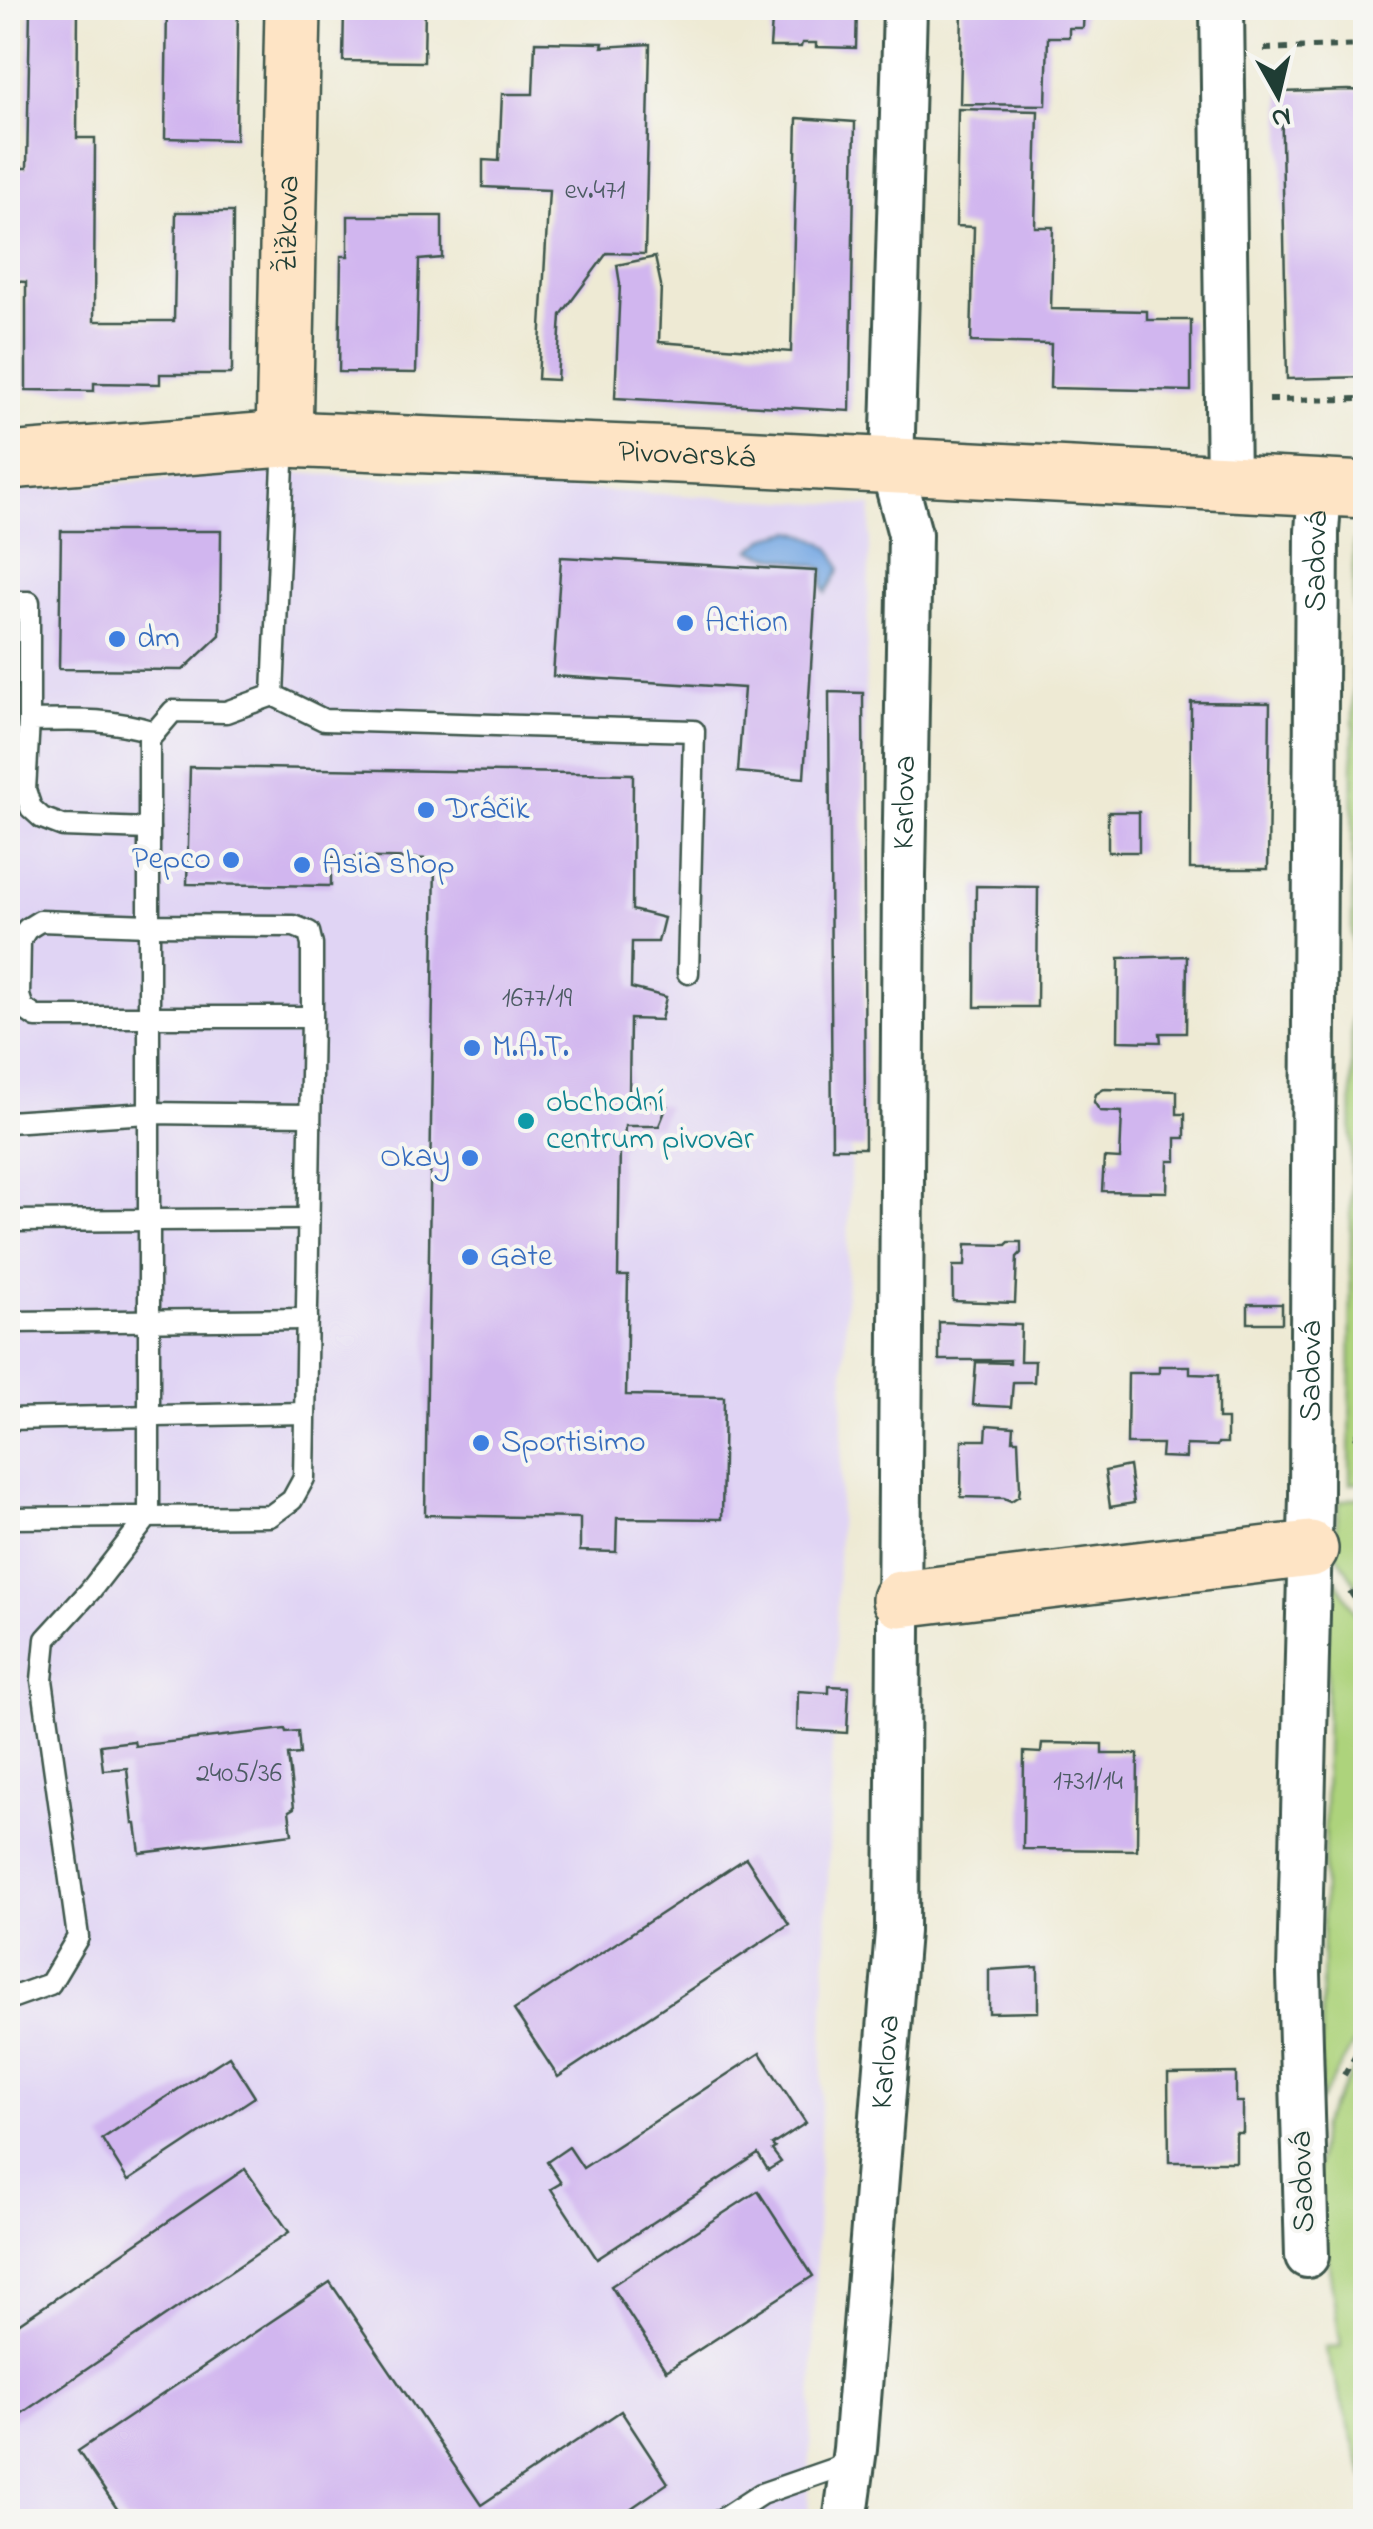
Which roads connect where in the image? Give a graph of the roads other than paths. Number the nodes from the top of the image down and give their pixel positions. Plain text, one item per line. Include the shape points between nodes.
1 (293, 8) edge
2 (905, 8) edge
3 (1222, 8) edge
4 (284, 439) junction
5 (8, 461) edge
6 (892, 467) junction
7 (1228, 482) junction
8 (1343, 489) edge
9 (8, 602) edge
10 (274, 694) junction
11 (29, 721) junction
12 (155, 732) junction
13 (149, 829) junction
14 (150, 925) junction
15 (688, 973) dead end
16 (149, 1017) junction
17 (312, 1017) junction
18 (148, 1113) junction
19 (310, 1114) junction
20 (8, 1122) edge
21 (148, 1218) junction
22 (308, 1219) junction
23 (8, 1221) edge
24 (148, 1320) junction
25 (307, 1320) junction
26 (8, 1322) edge
27 (305, 1413) junction
28 (148, 1415) junction
29 (8, 1419) edge
30 (148, 1515) junction
31 (8, 1518) edge
32 (1310, 1549) junction
33 (900, 1599) junction
34 (8, 1999) edge
35 (1306, 2256) dead end
36 (854, 2462) junction
37 (718, 2522) edge
38 (845, 2522) edge

1 - 4 street, Žižkova
2 - 6 street, Karlova
3 - 7 street
4 - 5 street, Pivovarská
4 - 6 street, Pivovarská
4 - 10 lane
6 - 7 street, Pivovarská
6 - 33 street, Karlova via 910,534
7 - 8 street, Pivovarská
8 - 32 street, Sadová via 1317,532
9 - 11 lane via 29,602
10 - 12 lane via 226,712 174,712
10 - 15 lane via 324,720 694,731
11 - 12 lane via 91,720
11 - 13 lane via 26,790 42,818 63,826
12 - 13 lane via 148,740
13 - 14 lane
14 - 16 lane
14 - 16 lane via 40,920 20,940 19,996 36,1017
14 - 17 lane via 294,926 308,932
16 - 17 lane
16 - 18 lane
17 - 19 lane
18 - 19 lane
18 - 20 lane
18 - 21 lane
19 - 22 lane
21 - 22 lane
21 - 23 lane
21 - 24 lane
22 - 25 lane
24 - 25 lane
24 - 26 lane
24 - 28 lane
25 - 27 lane
27 - 28 lane
27 - 30 lane via 304,1478 292,1500 270,1516
28 - 29 lane
28 - 30 lane
30 - 31 lane
30 - 34 lane via 46,1639 42,1680 78,1937 50,1984
32 - 33 street
32 - 35 street, Sadová via 1299,1973
33 - 36 street, Karlova via 897,1931
36 - 37 lane via 760,2494
36 - 38 street, Karlova

